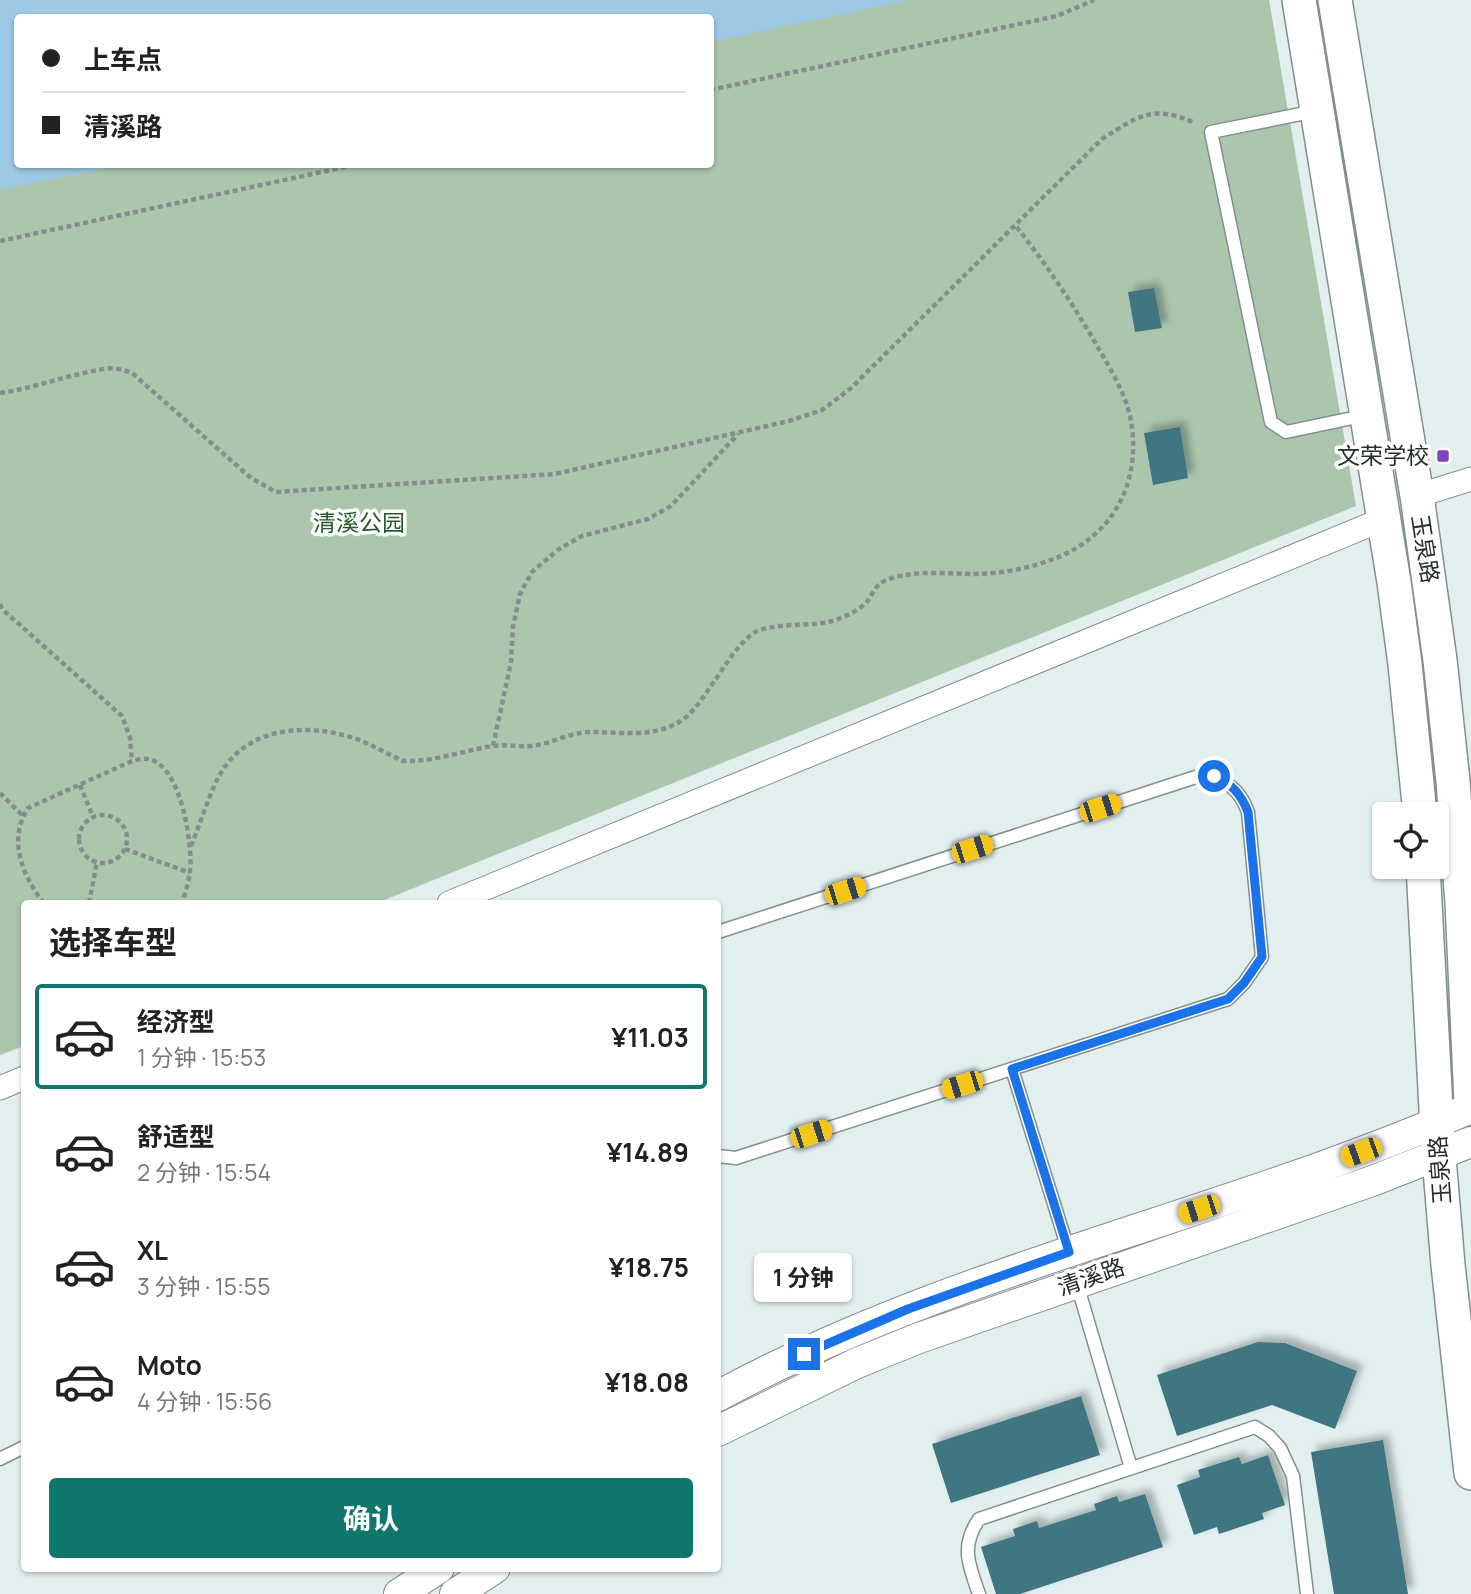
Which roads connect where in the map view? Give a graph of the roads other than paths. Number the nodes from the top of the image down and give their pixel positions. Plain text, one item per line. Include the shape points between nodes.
1 (1299, 0) edge
2 (1335, 0) edge
3 (1317, 111) junction
4 (1367, 415) junction
5 (1471, 479) edge
6 (1417, 496) junction
7 (1384, 519) junction
8 (1419, 802) edge
9 (1424, 879) edge
10 (456, 900) edge
11 (721, 931) edge
12 (1012, 1069) junction
13 (21, 1079) edge
14 (0, 1088) edge
15 (1471, 1102) edge
16 (1471, 1108) edge
17 (1438, 1139) junction
18 (1471, 1142) edge
19 (721, 1156) edge
20 (1069, 1252) junction
21 (1077, 1282) junction
22 (721, 1394) edge
23 (721, 1430) edge
24 (21, 1448) edge
25 (0, 1459) edge
26 (1131, 1468) junction
27 (1471, 1473) edge
28 (432, 1572) edge
29 (489, 1572) edge
30 (458, 1593) edge
31 (400, 1594) edge
32 (979, 1594) edge
33 (1307, 1594) edge

1 - 3 main road, 玉泉路
2 - 6 main road, 玉泉路
3 - 4 main road, 玉泉路
3 - 4 lane via 1211,132 1271,422 1286,432
4 - 7 main road, 玉泉路
5 - 6 street
6 - 15 main road, 玉泉路 via 1453,781
7 - 8 main road, 玉泉路
7 - 10 street
9 - 17 main road, 玉泉路
11 - 12 lane via 1202,775 1225,781 1243,799 1248,812 1262,957 1244,983 1228,999
12 - 19 lane via 736,1158
12 - 20 lane
13 - 14 street
16 - 17 street, 清溪路
17 - 18 street, 清溪路
17 - 20 street, 清溪路 via 1277,1182
17 - 21 street, 清溪路 via 1372,1181
17 - 27 main road, 玉泉路
20 - 22 street, 清溪路 via 908,1309
21 - 23 street, 清溪路 via 857,1363
21 - 26 lane
24 - 25 lane
26 - 32 lane via 979,1519 968,1545
26 - 33 lane via 1255,1427 1269,1436 1293,1476
28 - 31 street
29 - 30 street

